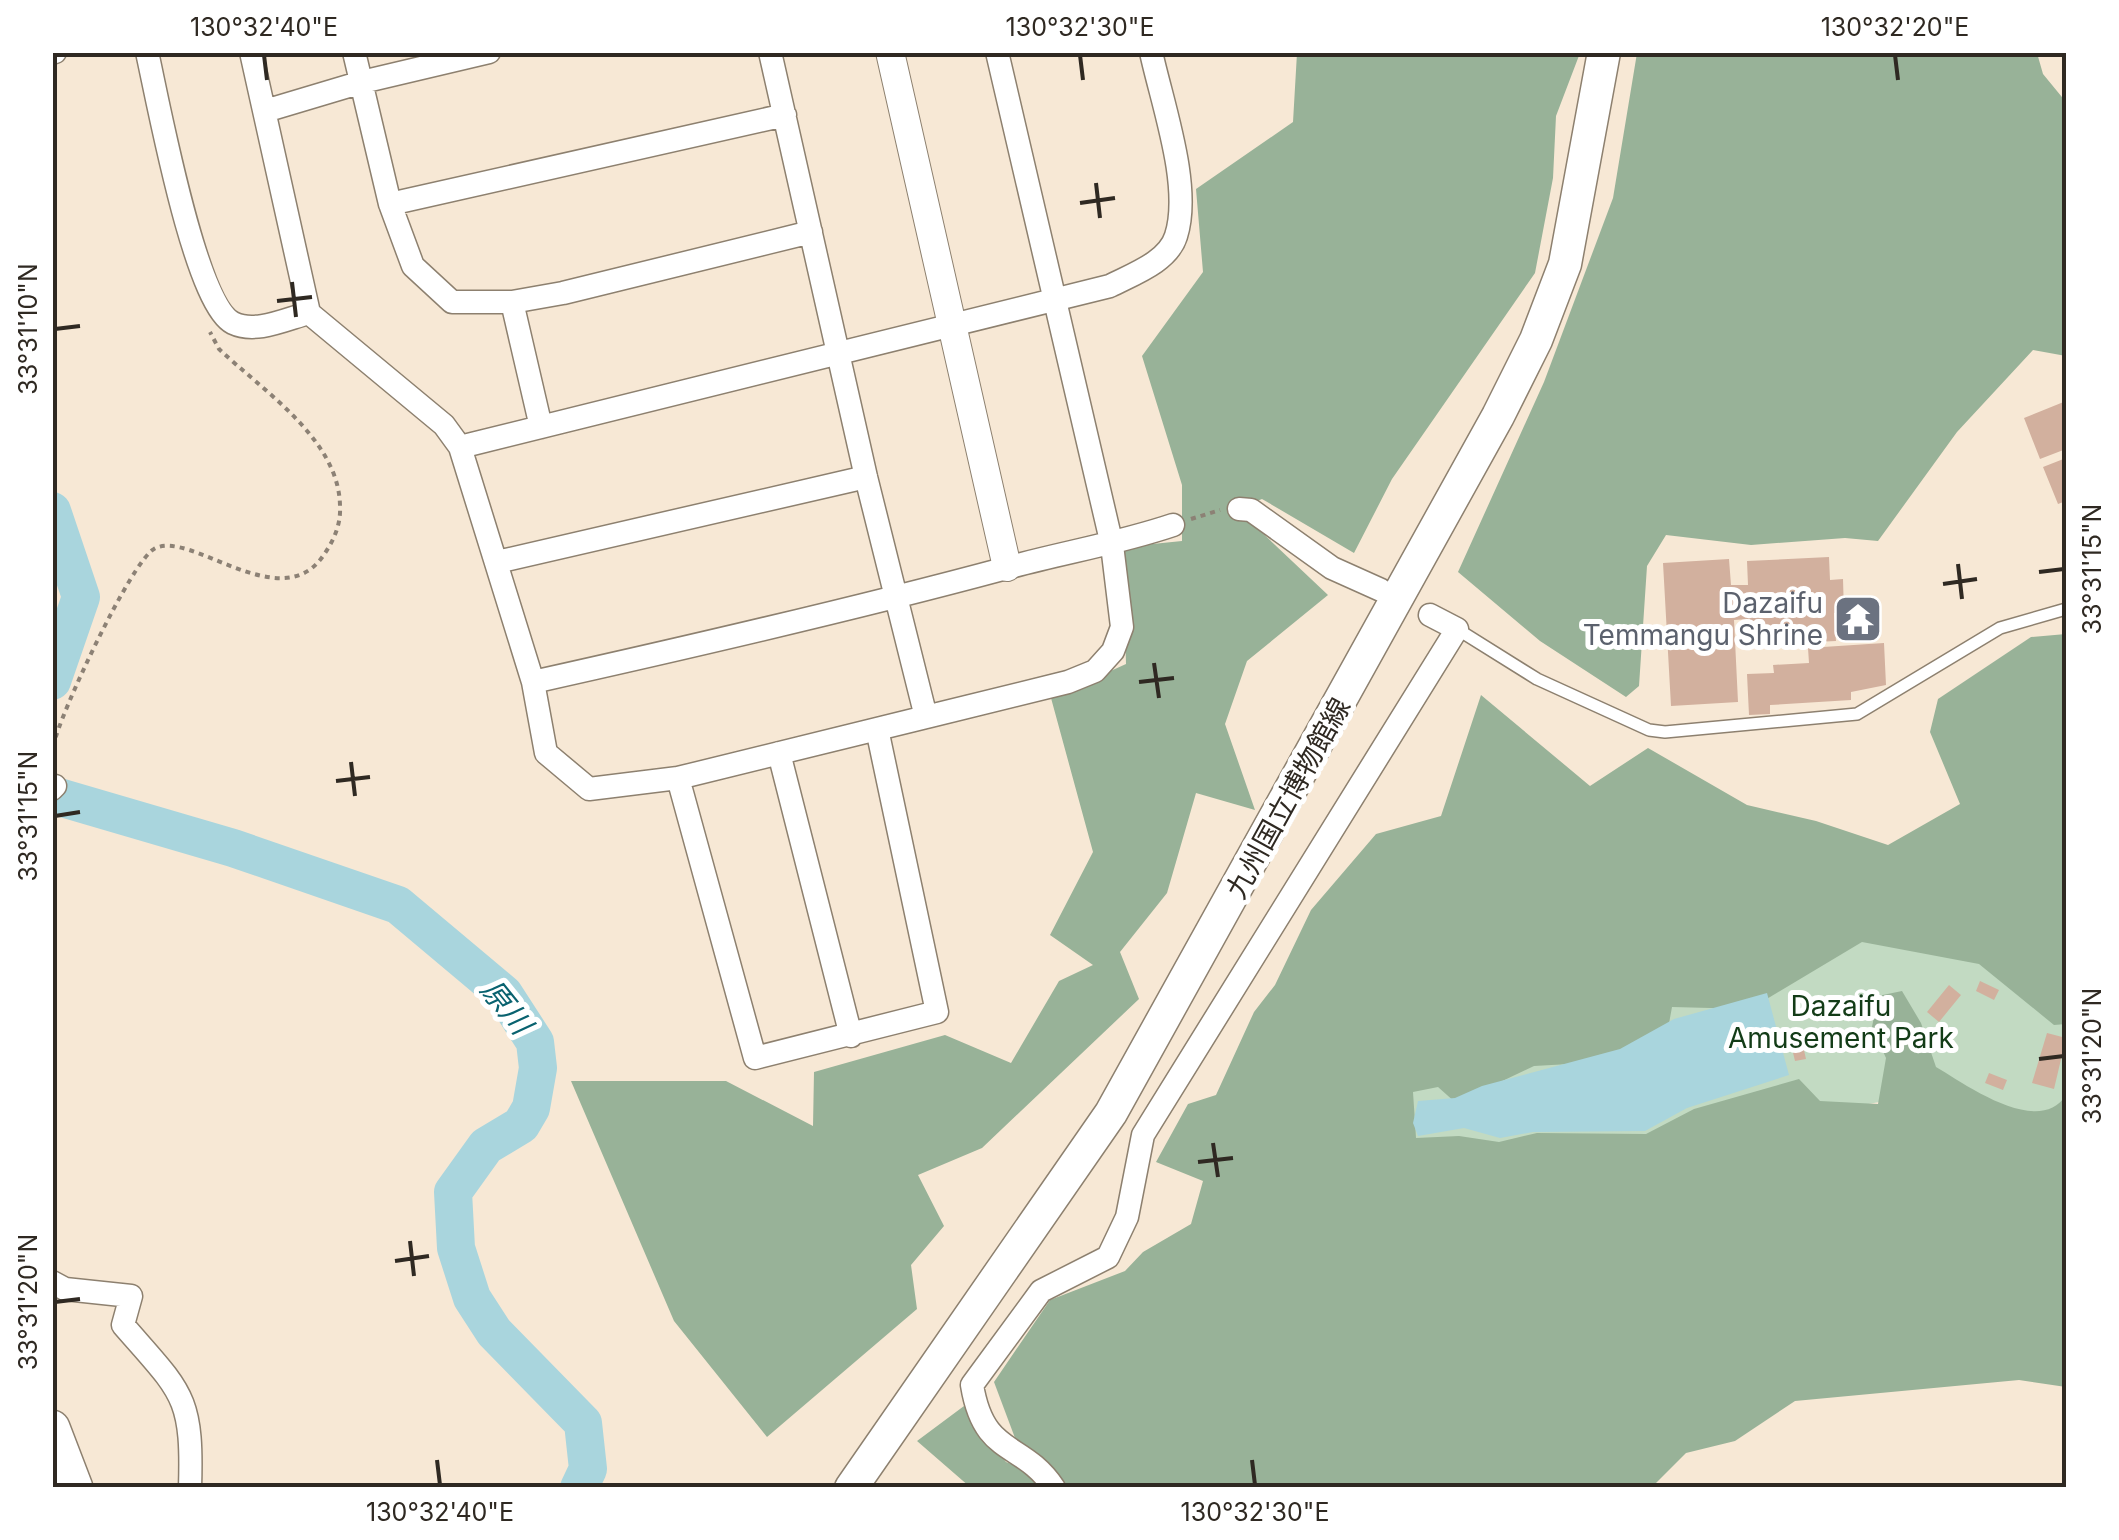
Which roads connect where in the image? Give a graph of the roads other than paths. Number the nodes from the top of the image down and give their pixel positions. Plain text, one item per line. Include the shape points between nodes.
1 (147, 52) edge
2 (251, 52) edge
3 (354, 52) edge
4 (489, 52) edge
5 (770, 52) edge
6 (890, 52) edge
7 (997, 52) edge
8 (1151, 52) edge
9 (1604, 52) edge
10 (362, 82) junction
11 (265, 111) junction
12 (785, 115) junction
13 (390, 204) junction
14 (811, 232) junction
15 (1053, 299) junction
16 (512, 302) junction
17 (308, 313) junction
18 (950, 325) junction
19 (839, 354) junction
20 (541, 426) junction
21 (460, 446) junction
22 (866, 477) junction
23 (1239, 510) road end
24 (1174, 525) road end
25 (1112, 546) junction
26 (498, 562) junction
27 (1007, 568) junction
28 (1380, 590) dead end
29 (895, 600) junction
30 (2066, 609) edge
31 (1430, 615) dead end
32 (1457, 628) junction
33 (533, 682) junction
34 (926, 716) junction
35 (877, 729) junction
36 (779, 753) junction
37 (678, 778) junction
38 (851, 1036) junction
39 (52, 1282) edge
40 (52, 1428) edge
41 (75, 1488) edge
42 (190, 1488) edge
43 (852, 1488) edge
44 (1054, 1488) edge

1 - 17 street via 190,232 219,312 255,328
2 - 11 street
3 - 10 street
4 - 10 street
5 - 12 street
6 - 18 street
7 - 15 street
8 - 15 street via 1180,186 1176,238 1154,264
9 - 43 main road, 九州国立博物館線 via 1565,264 1498,416 1111,1114
10 - 11 street
10 - 13 street
11 - 17 street
12 - 13 street
12 - 14 street
13 - 16 street via 413,266 452,302
14 - 16 street
14 - 19 street
15 - 18 street
15 - 25 street
16 - 20 street
17 - 21 street via 444,425
18 - 19 street
18 - 27 street
19 - 20 street
19 - 22 street
20 - 21 street
21 - 26 street
22 - 26 street
22 - 29 street
23 - 28 street via 1251,510 1332,568
24 - 25 street
25 - 27 street
25 - 34 street via 1122,627 1113,651 1095,670
26 - 33 street
27 - 29 street
29 - 33 street
29 - 34 street
30 - 32 lane via 2000,628 1857,714 1665,732 1537,679
31 - 32 street
32 - 44 street via 1143,1135 1127,1217 1108,1258 1041,1291 972,1385 976,1409 998,1445 1040,1467
33 - 37 street via 546,753 589,790
34 - 35 street
35 - 36 street
35 - 38 street via 937,1012
36 - 37 street
36 - 38 street
37 - 38 street via 755,1058
39 - 42 street via 131,1296 124,1325 186,1400
40 - 41 main road

